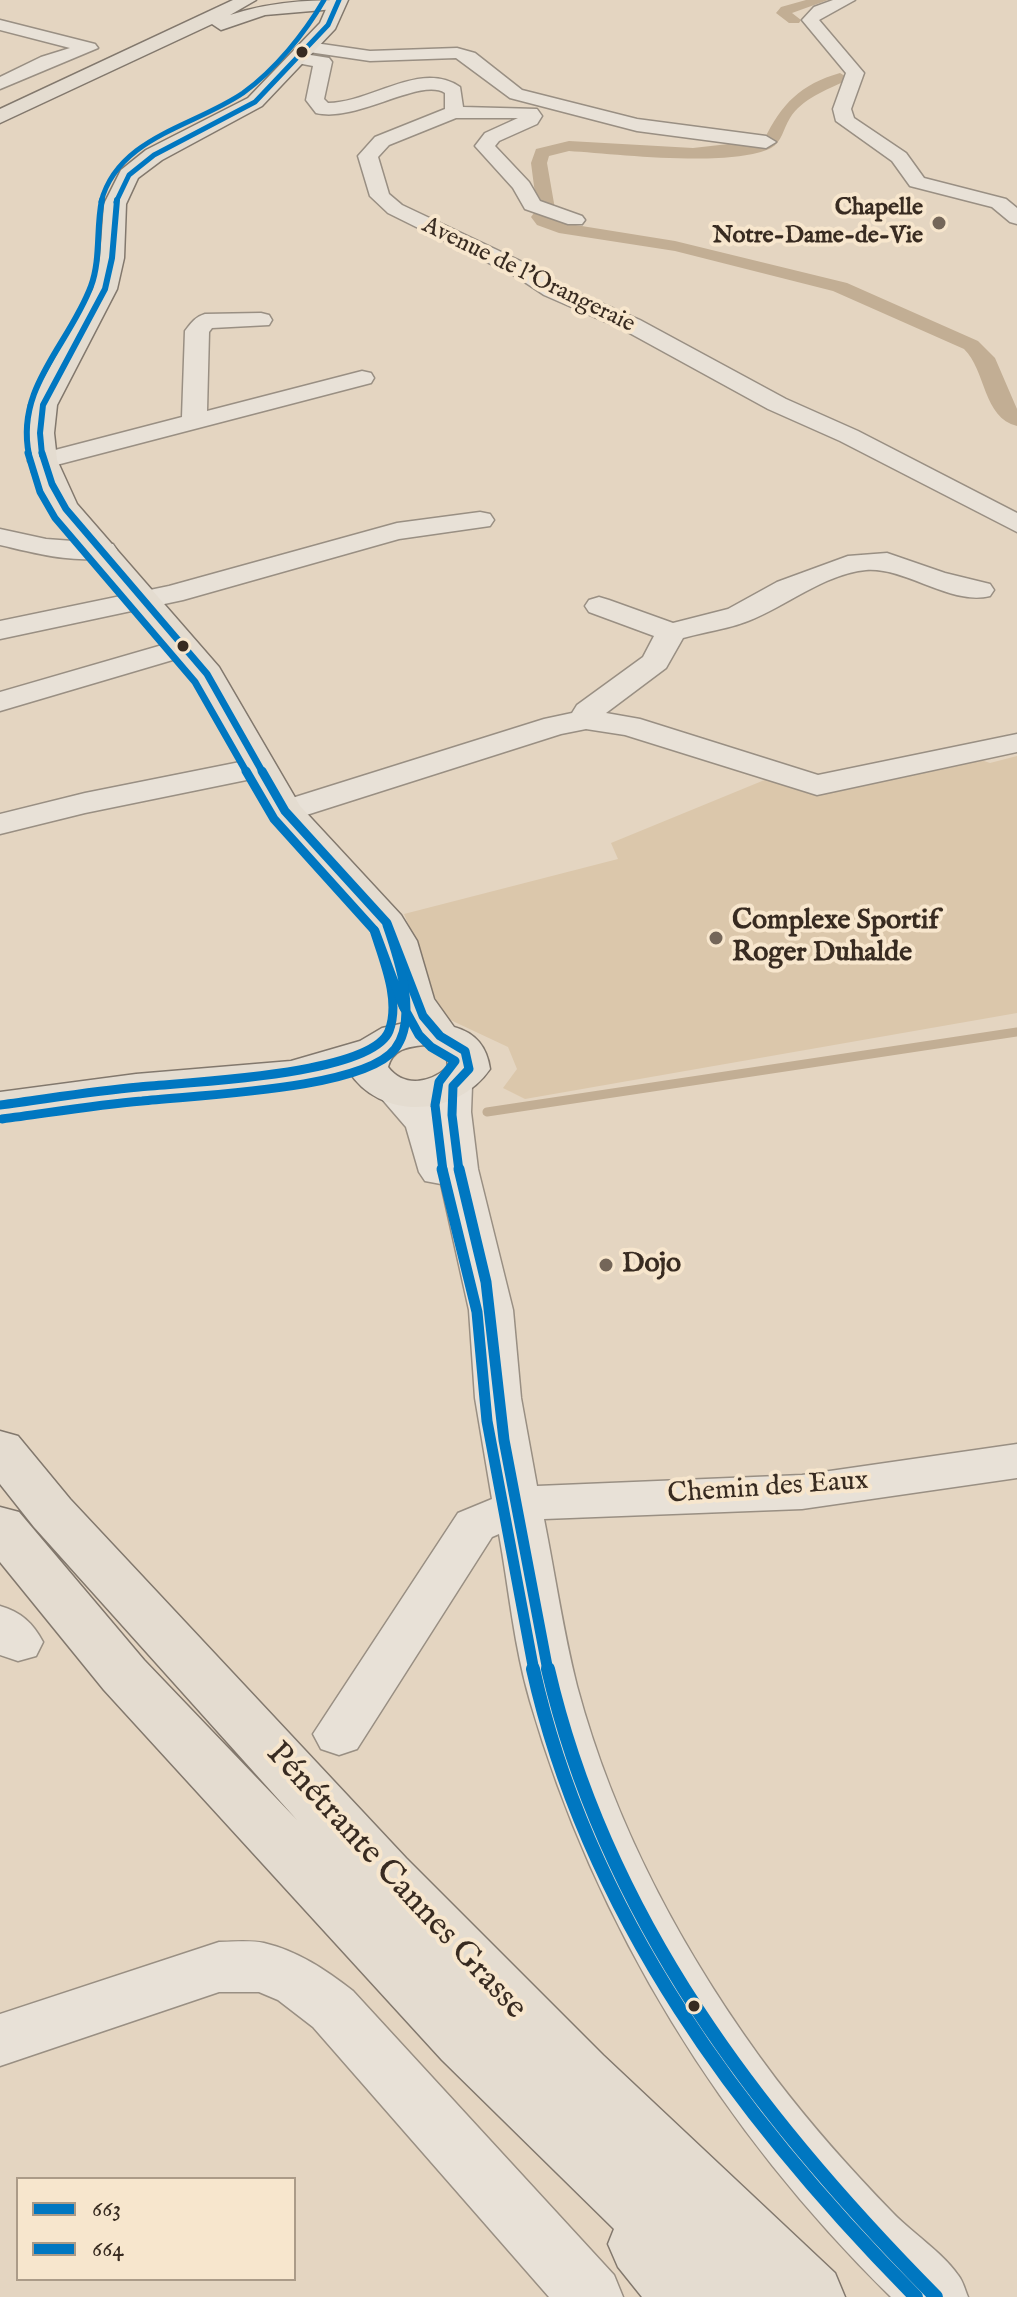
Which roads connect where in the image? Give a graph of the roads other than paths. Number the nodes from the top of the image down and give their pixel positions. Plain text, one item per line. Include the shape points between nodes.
1 (222, 0) edge
2 (228, 0) edge
3 (247, 0) edge
4 (847, 0) edge
5 (336, 5) edge
6 (198, 13) junction
7 (0, 25) edge
8 (303, 52) junction
9 (77, 79) junction
10 (0, 84) edge
11 (0, 105) edge
12 (454, 112) junction
13 (0, 117) edge
14 (766, 142) dead end
15 (1017, 218) edge
16 (575, 220) dead end
17 (261, 320) dead end
18 (362, 378) dead end
19 (194, 419) junction
20 (41, 461) junction
21 (480, 520) dead end
22 (1017, 524) edge
23 (0, 537) edge
24 (103, 550) junction
25 (980, 590) dead end
26 (143, 599) junction
27 (599, 606) dead end
28 (0, 630) edge
29 (671, 632) junction
30 (183, 648) junction
31 (0, 702) edge
32 (586, 720) junction
33 (1017, 743) edge
34 (260, 768) junction
35 (285, 811) junction
36 (0, 824) edge
37 (367, 903) junction
38 (438, 1035) junction
39 (382, 1066) junction
40 (453, 1086) junction
41 (0, 1105) edge
42 (497, 1396) junction
43 (0, 1449) edge
44 (1017, 1461) edge
45 (518, 1507) junction
46 (0, 1526) edge
47 (339, 1734) dead end
48 (0, 2040) edge
49 (465, 2040) junction
50 (591, 2297) edge
51 (687, 2297) edge
52 (733, 2297) edge
53 (810, 2297) edge
54 (936, 2297) edge

1 - 6 main road
2 - 6 main road
3 - 9 main road
4 - 15 street via 810,20 855,73 842,109 845,121 899,157 917,182 999,203
5 - 8 main road via 328,25
5 - 9 main road via 253,12
6 - 11 main road
7 - 10 street via 89,48
8 - 12 street via 323,62 315,100 323,109 356,107 417,85 442,83 454,91
8 - 14 street via 457,53 516,94 637,125
8 - 20 main road via 255,102 154,155 129,175 115,204 105,289 43,405
9 - 13 main road
12 - 16 street via 515,111 533,116 485,146 522,186 532,205
12 - 22 street, Avenue de l'Orangeraie via 382,141 368,156 380,196 395,209
17 - 19 street via 205,321 197,331
18 - 19 street
19 - 20 street
20 - 24 main road via 66,509
21 - 26 street via 367,538
23 - 24 street via 46,547
24 - 26 main road
25 - 29 street via 887,561 858,562 787,588 738,615
26 - 28 street
26 - 30 main road
27 - 29 street
29 - 32 street via 655,662 588,712
30 - 31 street
30 - 34 main road via 207,674
32 - 33 street via 664,736 817,785
32 - 35 street
34 - 35 main road
34 - 36 street
35 - 37 main road
37 - 38 main road via 397,941 414,999
37 - 39 main road via 391,996
38 - 39 main road via 409,1034
38 - 40 main road via 460,1044 470,1060
39 - 40 main road via 425,1093
39 - 41 main road via 136,1087
39 - 42 street via 434,1144 467,1312
40 - 42 street via 451,1131 491,1310
42 - 45 street
43 - 53 main road, Pénétrante Cannes Grasse via 52,1513 385,1876 580,2076
44 - 45 street, Chemin des Eaux via 802,1492 548,1501
45 - 47 street, Chemin des Eaux via 475,1525
45 - 54 street via 555,1700 611,1854 648,1929 730,2066 826,2185
46 - 49 main road, Pénétrante Cannes Grasse via 124,1675
48 - 50 street via 219,1967 262,1967 298,1982 333,2009
49 - 51 main road
49 - 52 main road, Pénétrante Cannes Grasse

